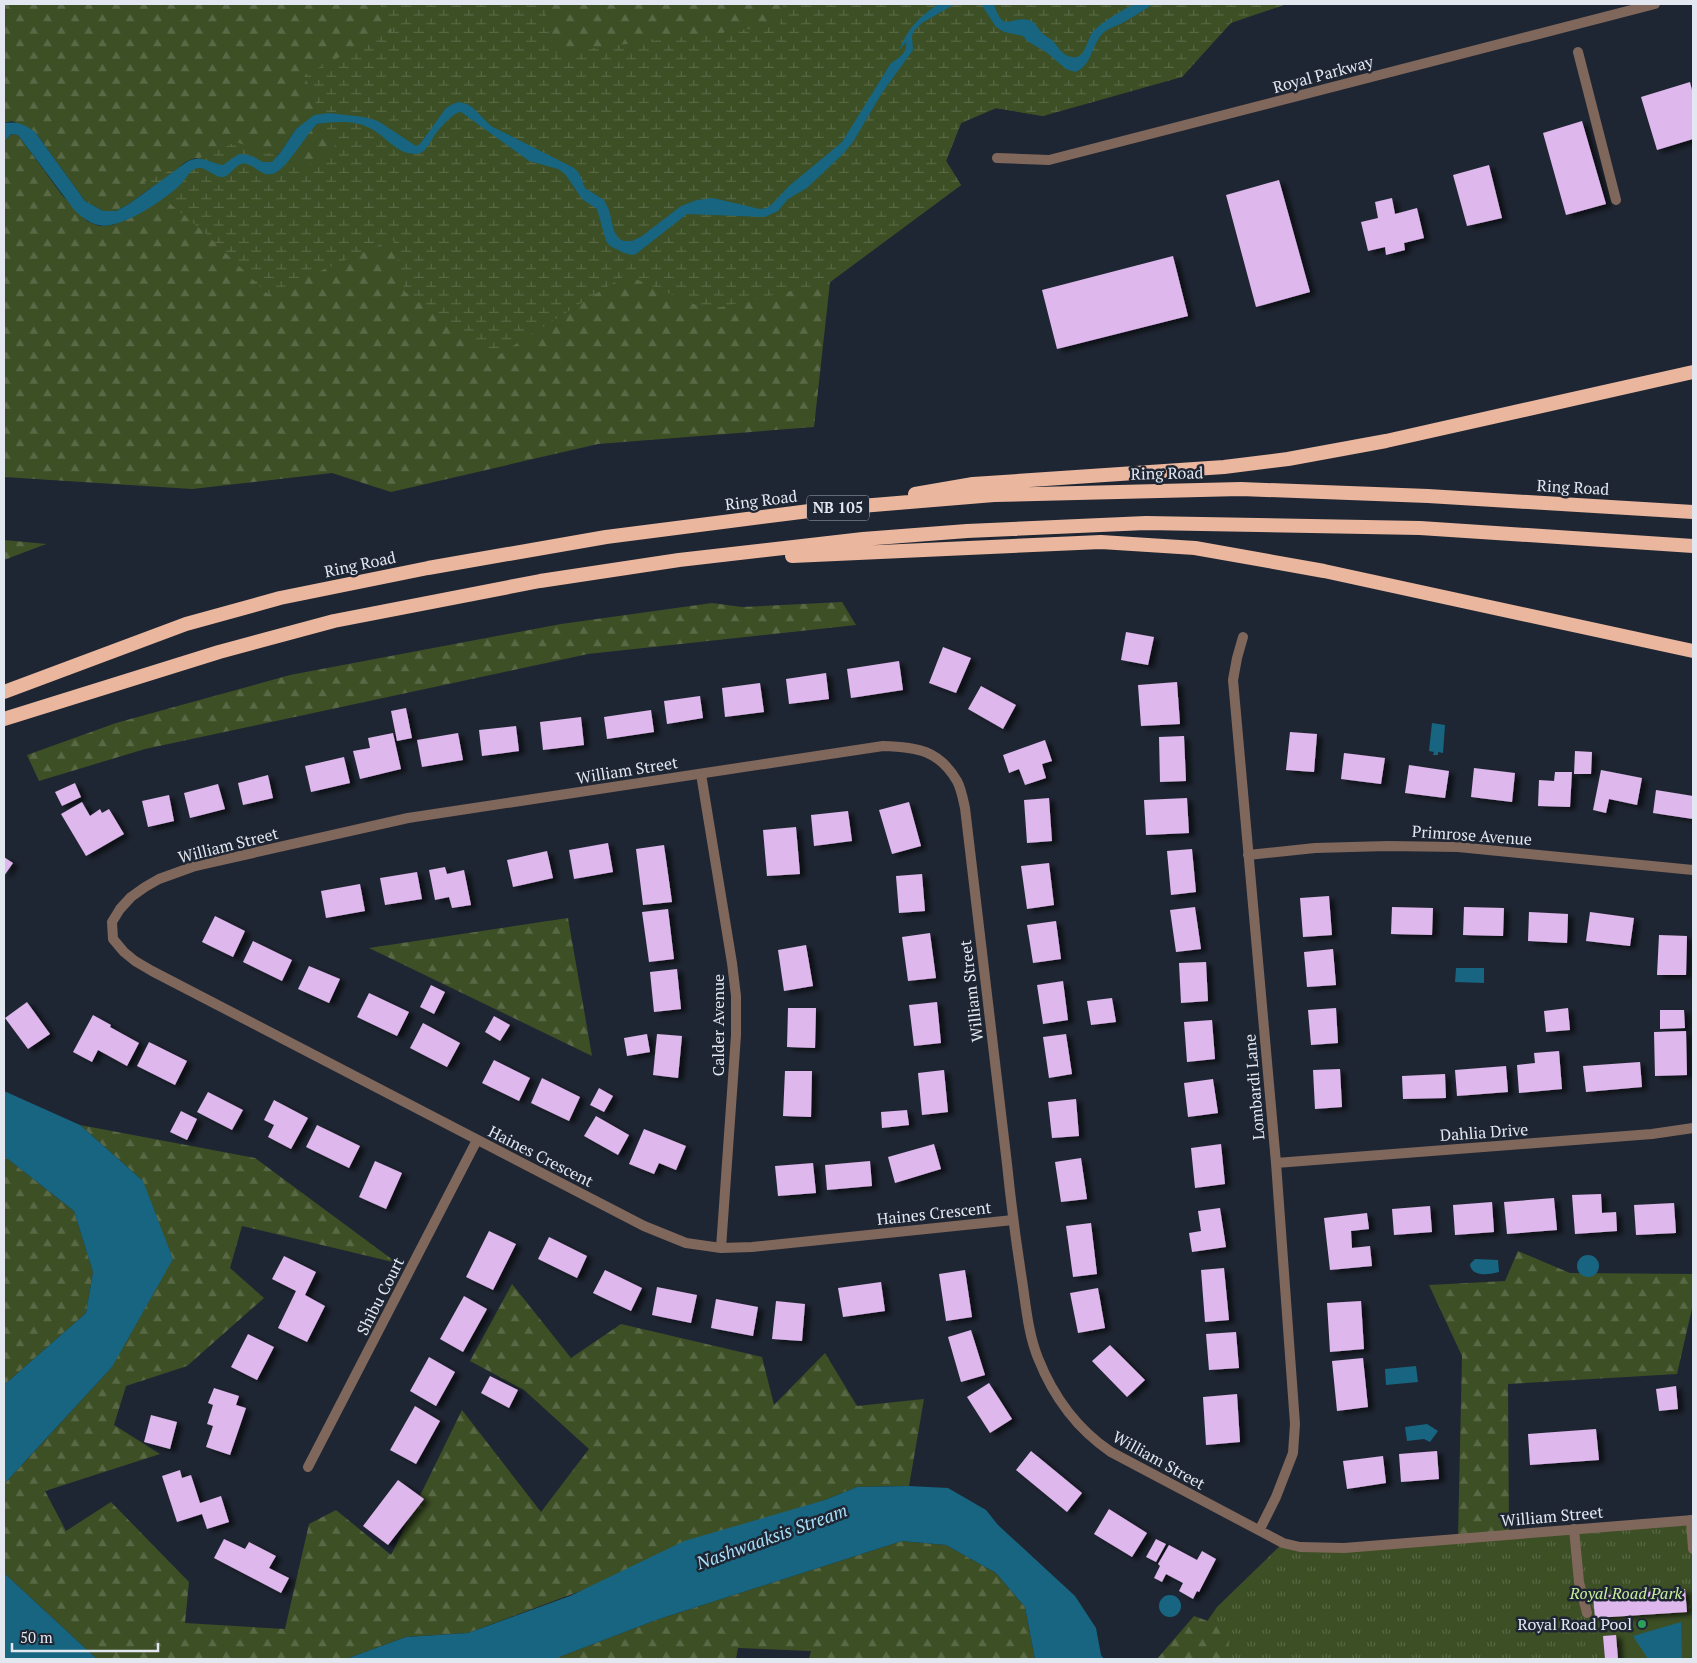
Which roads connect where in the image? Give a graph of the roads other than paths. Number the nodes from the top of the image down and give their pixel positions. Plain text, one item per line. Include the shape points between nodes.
1 (1655, 4) edge
2 (1578, 52) dead end
3 (997, 158) dead end
4 (1616, 200) dead end
5 (1693, 372) edge
6 (826, 509) junction
7 (1693, 512) edge
8 (1693, 546) edge
9 (679, 560) junction
10 (1243, 638) dead end
11 (1693, 651) edge
12 (4, 692) edge
13 (4, 719) edge
14 (701, 774) junction
15 (1248, 855) junction
16 (1693, 870) edge
17 (112, 922) joint
18 (1693, 1128) edge
19 (477, 1140) junction
20 (1276, 1163) junction
21 (1013, 1220) junction
22 (721, 1248) junction
23 (308, 1467) dead end
24 (1692, 1520) edge
25 (1260, 1529) junction
26 (1574, 1529) junction
27 (1693, 1549) edge
28 (1587, 1613) dead end

1 - 3 street, Royal Parkway via 1049,160
2 - 4 street
5 - 6 highway via 1386,441 1288,459 1224,467 973,484
6 - 7 highway, Ring Road / NB 105 via 994,495 1241,489 1428,496
6 - 12 highway, Ring Road / NB 105 via 606,537 280,598 186,624
8 - 9 highway, NB 105 via 1420,528 1146,523 863,539
9 - 11 highway via 1101,542 1195,548 1324,572
9 - 13 highway, NB 105 via 540,580 334,621 219,652
10 - 15 street, Lombardi Lane via 1233,680
14 - 17 street, William Street via 408,818 195,866 145,887 131,897
14 - 21 street, William Street via 884,746 910,747 938,757 958,782 965,808
14 - 22 street, Calder Avenue via 736,996
15 - 16 street, Primrose Avenue via 1315,848 1458,847
15 - 20 street, Lombardi Lane
17 - 19 street, Haines Crescent via 114,939 135,961
18 - 20 street, Dahlia Drive via 1652,1134
19 - 22 street, Haines Crescent via 644,1226 686,1243
19 - 23 street, Shibu Court
20 - 25 street, Lombardi Lane via 1295,1424 1293,1453
21 - 22 street, Haines Crescent
21 - 25 street, William Street via 1032,1339 1045,1374 1073,1419 1111,1452
24 - 26 street, William Street
24 - 27 street
25 - 26 street, William Street via 1283,1543 1319,1548
26 - 28 street via 1579,1582

